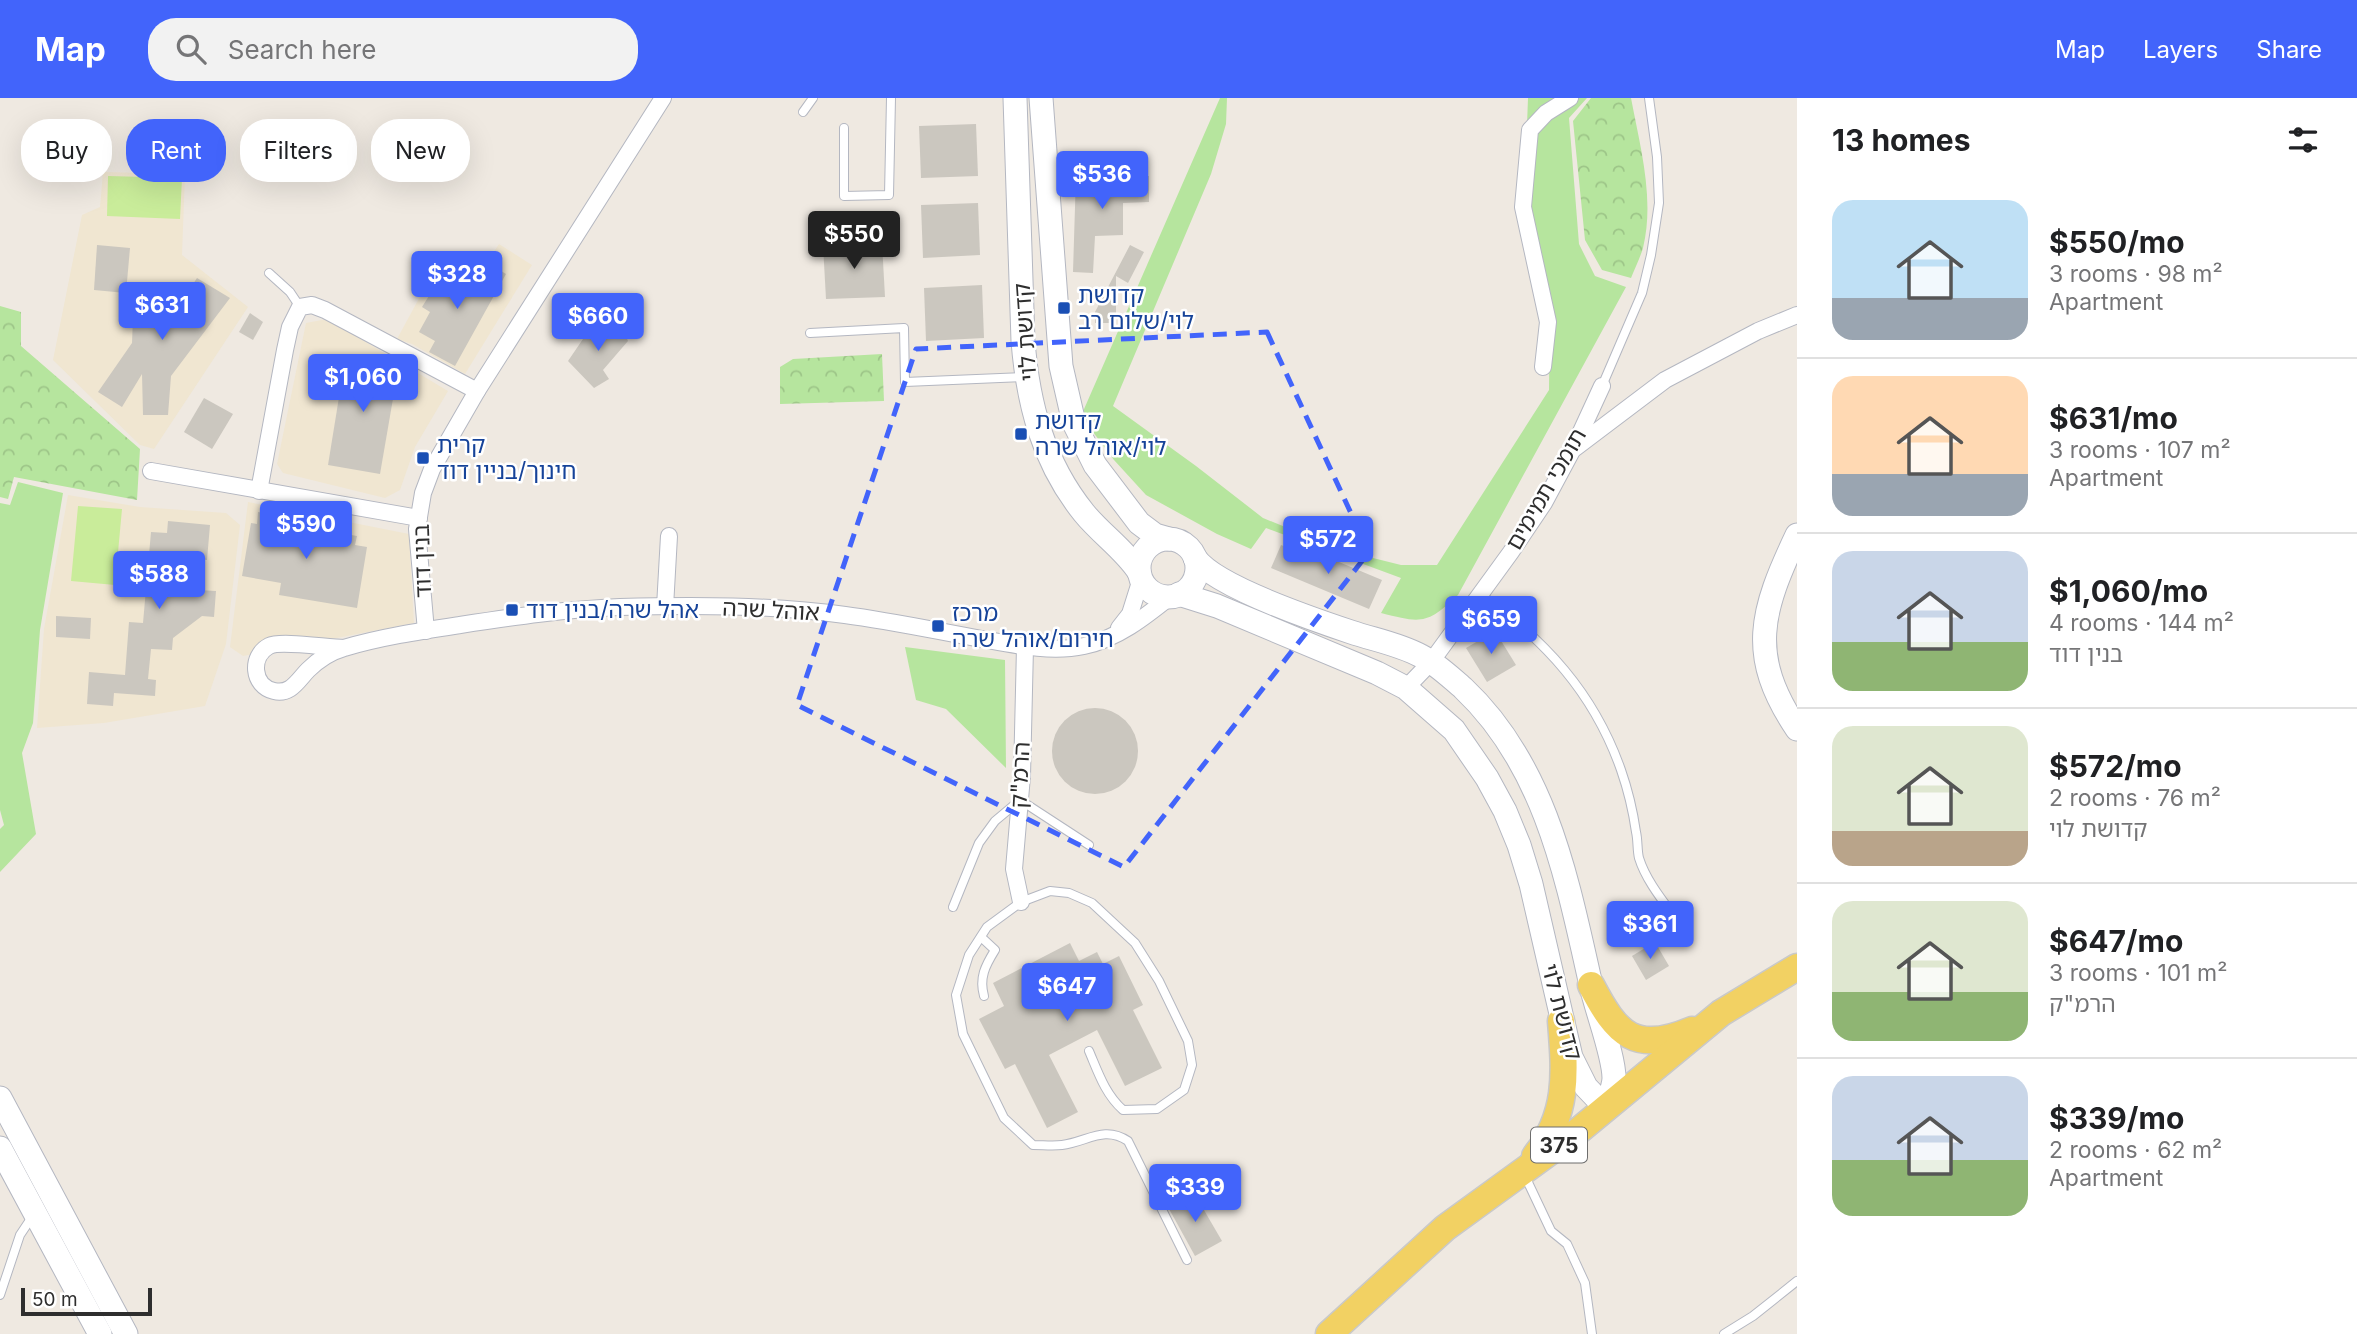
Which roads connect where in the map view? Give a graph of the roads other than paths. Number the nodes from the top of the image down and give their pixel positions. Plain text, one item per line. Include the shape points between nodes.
1 (663, 98) edge
2 (813, 98) edge
3 (891, 98) edge
4 (1015, 98) edge
5 (1041, 98) edge
6 (1570, 98) edge
7 (1649, 98) edge
8 (803, 112) dead end
9 (844, 128) dead end
10 (269, 273) dead end
11 (300, 307) junction
12 (1797, 314) edge
13 (810, 333) dead end
14 (1543, 367) dead end
15 (1026, 377) junction
16 (1602, 386) joint
17 (477, 391) junction
18 (1573, 449) junction
19 (151, 471) dead end
20 (259, 491) junction
21 (419, 518) junction
22 (669, 536) dead end
23 (1797, 536) edge
24 (1169, 539) junction
25 (1195, 558) junction
26 (1140, 576) junction
27 (1480, 594) junction
28 (1175, 595) junction
29 (665, 607) junction
30 (426, 631) junction
31 (1113, 635) junction
32 (1026, 647) junction
33 (344, 648) junction
34 (1431, 662) junction
35 (1406, 688) junction
36 (1797, 729) edge
37 (1020, 800) junction
38 (1089, 845) dead end
39 (1021, 902) junction
40 (953, 906) dead end
41 (1684, 930) dead end
42 (981, 937) junction
43 (1797, 967) edge
44 (1591, 985) junction
45 (984, 996) dead end
46 (1561, 1021) junction
47 (1710, 1022) junction
48 (1089, 1051) dead end
49 (0, 1098) edge
50 (1606, 1108) junction
51 (0, 1148) edge
52 (1522, 1172) junction
53 (35, 1213) junction
54 (1187, 1260) dead end
55 (1797, 1282) edge
56 (0, 1295) edge
57 (100, 1334) edge
58 (126, 1334) edge
59 (1329, 1334) edge
60 (1592, 1334) edge
61 (1724, 1334) edge

1 - 17 street, בנין דוד
2 - 8 lane
3 - 9 lane via 889,195 844,196
4 - 15 street, קדושת לוי
5 - 24 street, קדושת לוי via 1061,366 1074,423 1095,465 1139,523
6 - 14 street via 1530,130 1524,208 1548,322
7 - 16 lane via 1659,203 1651,255 1642,293
10 - 11 lane
11 - 17 street via 325,310
11 - 20 street via 290,327
12 - 18 street via 1665,380
13 - 15 lane via 904,328 905,382
15 - 26 street, קדושת לוי via 1037,429 1057,473 1083,512 1131,559
16 - 18 street, תומכי תמימים
17 - 21 street, בנין דוד via 432,468
18 - 27 street, תומכי תמימים via 1544,503
19 - 20 street
20 - 21 street
21 - 30 street, בנין דוד
22 - 29 street
23 - 36 street via 1769,599 1764,639 1772,686
24 - 25 street via 1187,547
24 - 26 street via 1144,551
25 - 28 street via 1194,579
25 - 34 street, קדושת לוי via 1228,584
26 - 28 street via 1156,594
26 - 31 street via 1130,614
27 - 34 street, תומכי תמימים
27 - 41 lane via 1546,647 1597,717 1620,767 1646,875
28 - 31 street, אוהל שרה
28 - 35 street, קדושת לוי via 1229,611
29 - 30 street, אוהל שרה via 526,615
29 - 32 street, אוהל שרה via 845,615
30 - 33 street, אוהל שרה
31 - 32 street, אוהל שרה via 1082,647
32 - 37 street, הרמ"ק
33 - 33 street, אוהל שרה via 275,644 261,652 256,675 274,691 289,690 325,656
34 - 35 street, תומכי תמימים
34 - 44 street, קדושת לוי via 1481,705 1538,795 1566,874
35 - 46 street, קדושת לוי via 1454,730 1504,811 1531,884
37 - 38 lane
37 - 39 street, הרמ"ק via 1014,869
37 - 40 lane via 995,821 979,843
39 - 42 lane via 987,927
39 - 48 lane via 1050,891 1069,893 1105,913 1135,943 1159,981 1188,1041 1192,1065 1184,1090 1157,1109 1123,1110 1106,1090
42 - 45 lane via 995,950 985,966
42 - 54 lane via 969,955 956,995 963,1034 1004,1118 1033,1145 1063,1145 1116,1133 1128,1141
43 - 47 main road, 375
44 - 47 main road via 1606,1014 1630,1035 1660,1041
44 - 50 street, קדושת לוי via 1614,1078
46 - 50 street, קדושת לוי via 1586,1087
46 - 52 main road via 1565,1066 1561,1111 1549,1139
47 - 50 main road, 375
49 - 58 street
50 - 52 main road, 375
51 - 53 street
52 - 59 main road, 375 via 1445,1228
52 - 60 lane via 1551,1231 1567,1244 1585,1283
53 - 56 lane via 20,1235
53 - 57 street
55 - 61 lane

